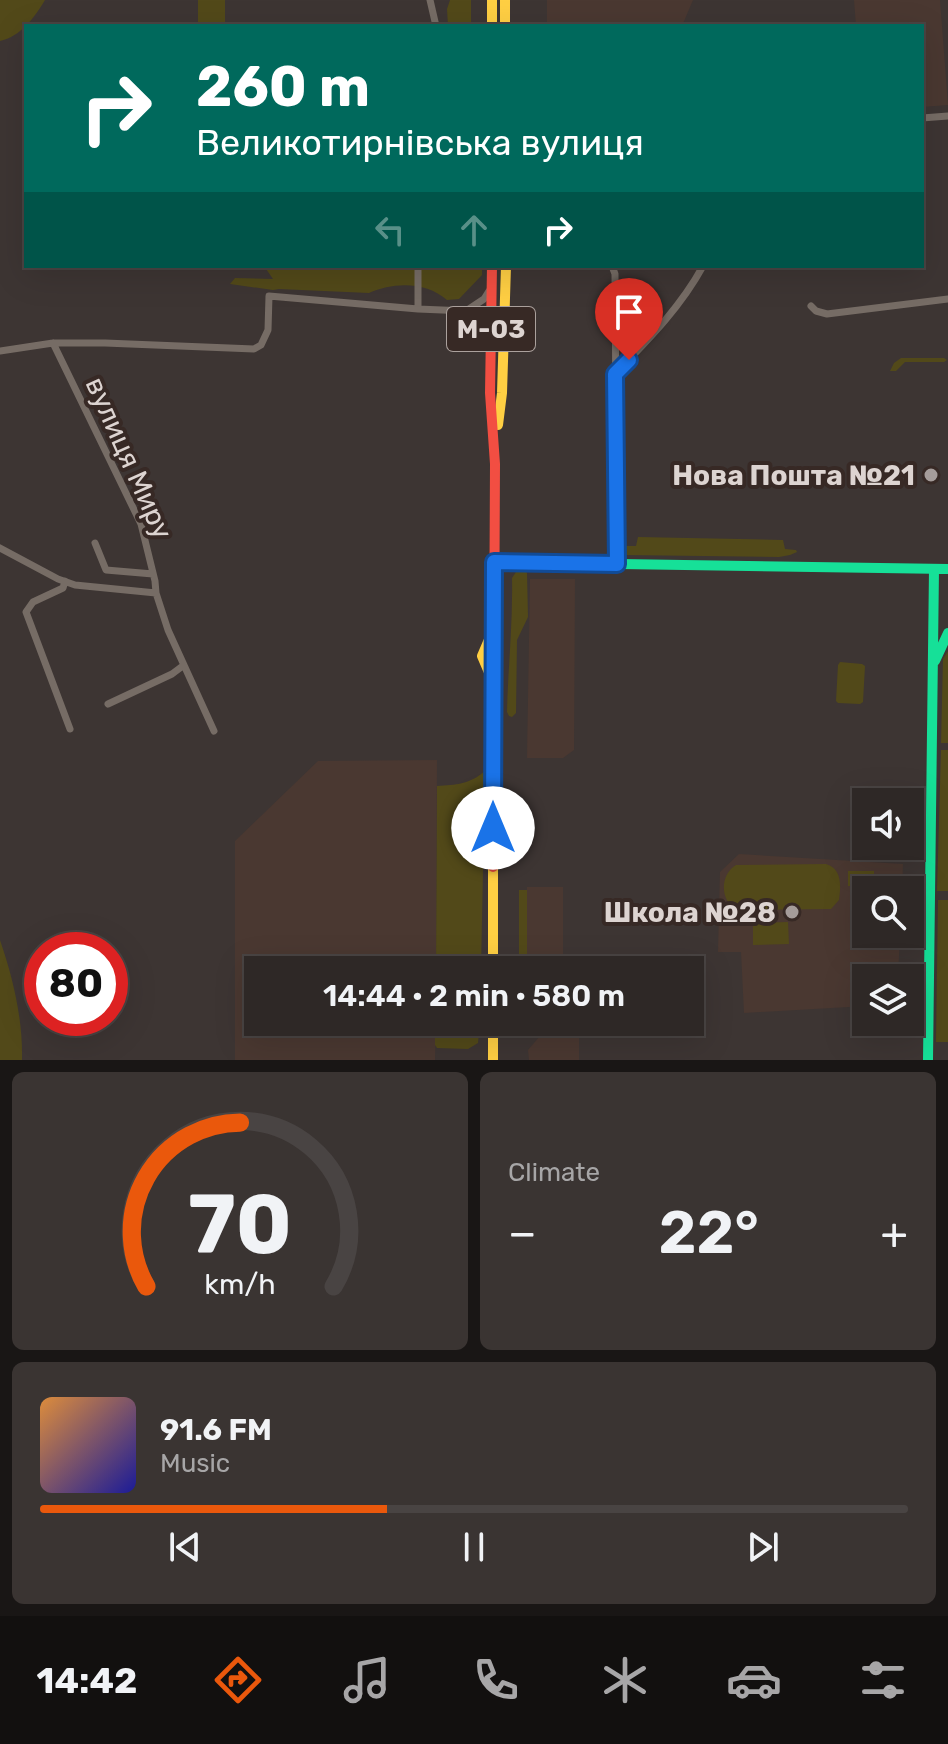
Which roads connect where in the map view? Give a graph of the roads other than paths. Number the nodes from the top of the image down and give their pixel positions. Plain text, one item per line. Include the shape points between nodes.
1 (430, 0) edge
2 (492, 0) edge
3 (505, 0) edge
4 (436, 24) edge
5 (492, 24) edge
6 (505, 24) edge
7 (948, 116) edge
8 (924, 118) edge
9 (418, 268) edge
10 (492, 268) edge
11 (613, 268) edge
12 (702, 268) edge
13 (508, 269) edge
14 (492, 285) junction
15 (505, 293) junction
16 (948, 299) edge
17 (811, 306) dead end
18 (418, 309) junction
19 (466, 311) junction
20 (491, 312) junction
21 (53, 343) junction
22 (503, 343) junction
23 (491, 347) junction
24 (0, 351) edge
25 (615, 374) junction
26 (495, 464) junction
27 (95, 543) dead end
28 (0, 548) edge
29 (494, 562) junction
30 (617, 564) junction
31 (934, 569) junction
32 (948, 569) edge
33 (153, 574) junction
34 (65, 581) junction
35 (156, 593) junction
36 (948, 633) edge
37 (184, 665) junction
38 (933, 666) junction
39 (108, 704) dead end
40 (70, 729) dead end
41 (214, 731) dead end
42 (493, 956) edge
43 (493, 1036) edge
44 (493, 1060) edge
45 (928, 1060) edge

1 - 4 street
2 - 5 main road
3 - 6 main road
7 - 8 street
9 - 18 street
10 - 14 main road, М-03
11 - 25 street
12 - 25 street via 676,308
13 - 15 main road, М-03
14 - 19 street via 484,299
14 - 20 main road, М-03
15 - 20 street
15 - 22 main road, М-03
16 - 17 street via 827,314
18 - 19 street
18 - 21 street via 269,296 268,330 254,349
19 - 20 street
19 - 23 street
20 - 22 street
20 - 23 main road, М-03
21 - 24 street
21 - 33 street, вулиця Миру via 141,524
22 - 26 main road, М-03
23 - 26 main road, М-03
25 - 30 street
26 - 29 main road, М-03
27 - 33 street via 106,570
28 - 34 street
29 - 30 main road
29 - 42 main road, М-03 via 494,620 482,656 494,690
30 - 31 main road
31 - 32 main road
31 - 38 main road
33 - 35 street, вулиця Миру
34 - 35 street
34 - 40 street via 63,588 33,602 26,612
35 - 37 street, вулиця Миру
36 - 38 main road
37 - 39 street
37 - 41 street, вулиця Миру
38 - 45 main road
43 - 44 main road

